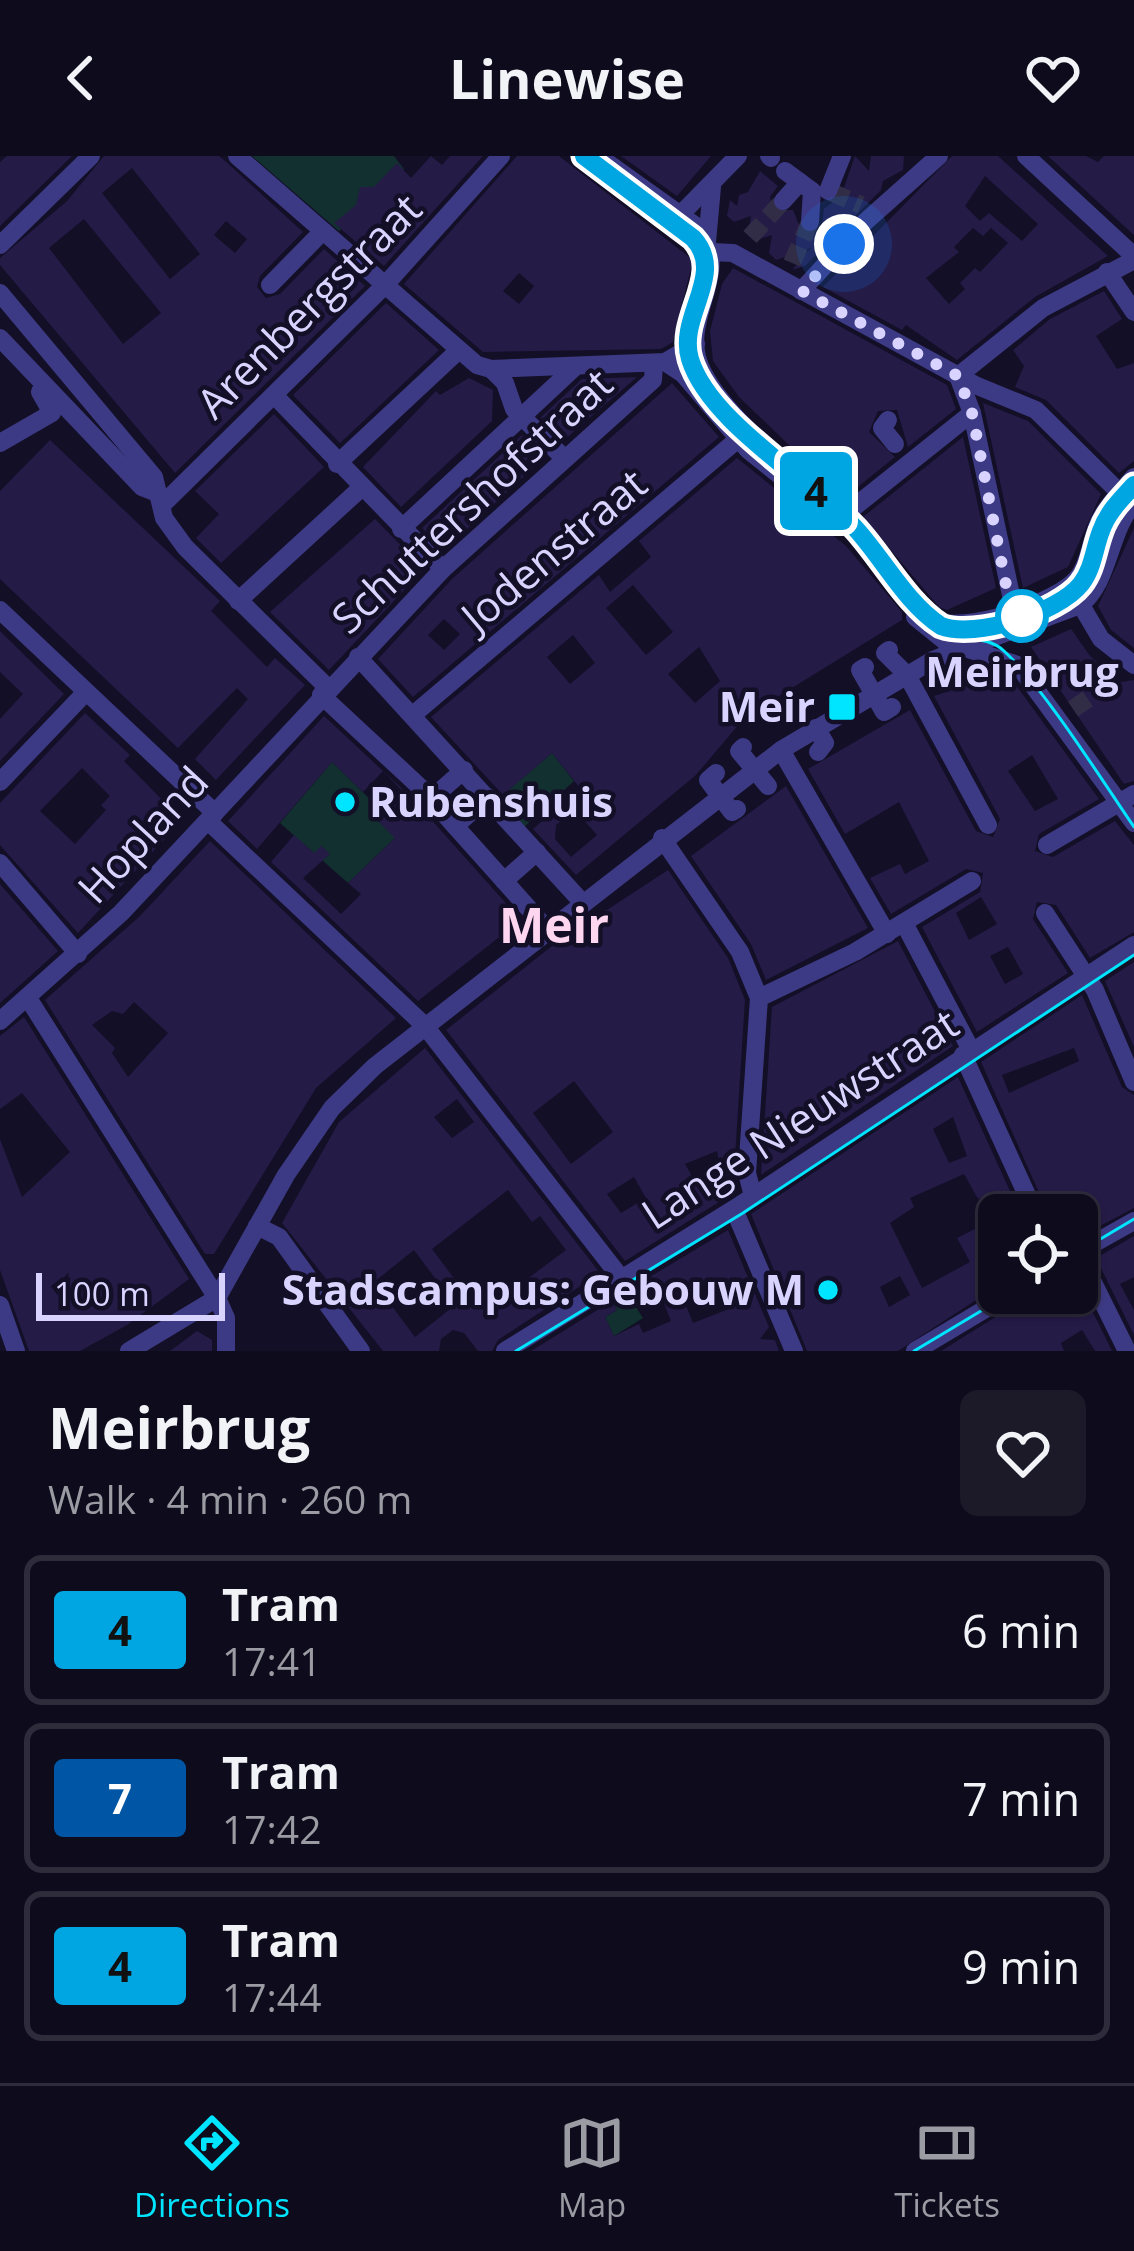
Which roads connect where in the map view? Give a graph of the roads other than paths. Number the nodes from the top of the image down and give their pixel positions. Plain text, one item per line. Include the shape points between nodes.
1 (91, 156) edge
2 (237, 156) edge
3 (501, 156) edge
4 (598, 156) edge
5 (738, 156) edge
6 (842, 156) edge
7 (939, 156) edge
8 (1026, 156) edge
9 (799, 177) edge
10 (712, 187) junction
11 (783, 201) tunnel mouth
12 (885, 204) junction
13 (861, 205) tunnel mouth
14 (680, 215) junction
15 (810, 222) tunnel mouth
16 (323, 231) junction
17 (750, 237) tunnel mouth
18 (0, 245) edge
19 (710, 247) junction
20 (736, 254) junction
21 (1134, 258) edge
22 (1108, 272) junction
23 (270, 285) dead end
24 (385, 285) junction
25 (802, 291) junction
26 (2, 299) edge
27 (1134, 312) edge
28 (0, 338) edge
29 (696, 344) junction
30 (0, 350) edge
31 (458, 351) junction
32 (665, 364) junction
33 (575, 367) junction
34 (491, 369) junction
35 (968, 392) junction
36 (274, 395) junction
37 (58, 410) junction
38 (522, 417) junction
39 (888, 420) dead end
40 (745, 434) junction
41 (0, 443) edge
42 (905, 453) junction
43 (562, 456) junction
44 (337, 464) junction
45 (1134, 478) edge
46 (360, 488) junction
47 (160, 497) junction
48 (1127, 498) edge
49 (843, 516) junction
50 (401, 530) junction
51 (442, 569) junction
52 (1070, 586) junction
53 (238, 601) junction
54 (1080, 605) junction
55 (1014, 609) junction
56 (0, 610) edge
57 (926, 621) junction
58 (980, 624) junction
59 (1010, 635) junction
60 (968, 647) junction
61 (889, 650) dead end
62 (945, 655) junction
63 (358, 657) junction
64 (1008, 660) junction
65 (865, 667) dead end
66 (982, 667) dead end
67 (1128, 670) edge
68 (907, 675) junction
69 (949, 680) dead end
70 (86, 692) junction
71 (325, 692) junction
72 (872, 694) junction
73 (892, 707) dead end
74 (414, 714) junction
75 (816, 728) junction
76 (743, 747) dead end
77 (781, 750) junction
78 (818, 752) dead end
79 (464, 770) junction
80 (753, 771) junction
81 (716, 773) dead end
82 (1099, 773) junction
83 (0, 782) edge
84 (768, 786) dead end
85 (719, 795) junction
86 (488, 797) junction
87 (431, 799) junction
88 (1127, 799) edge
89 (737, 809) dead end
90 (211, 817) junction
91 (1134, 823) edge
92 (988, 824) dead end
93 (455, 826) junction
94 (662, 838) junction
95 (1047, 845) dead end
96 (537, 852) junction
97 (0, 863) edge
98 (504, 881) junction
99 (972, 881) dead end
100 (580, 901) junction
101 (1045, 913) dead end
102 (896, 928) junction
103 (547, 929) junction
104 (1134, 945) edge
105 (78, 954) junction
106 (1086, 976) junction
107 (28, 998) junction
108 (759, 998) junction
109 (0, 1021) edge
110 (425, 1026) junction
111 (967, 1052) junction
112 (1134, 1082) edge
113 (315, 1094) dead end
114 (332, 1108) junction
115 (1027, 1194) edge
116 (753, 1196) junction
117 (734, 1209) junction
118 (1134, 1221) edge
119 (257, 1226) junction
120 (1098, 1242) edge
121 (621, 1278) junction
122 (1098, 1293) edge
123 (218, 1298) junction
124 (0, 1305) edge
125 (978, 1313) edge
126 (514, 1348) edge
127 (16, 1351) edge
128 (129, 1351) edge
129 (226, 1351) edge
130 (361, 1351) edge
131 (794, 1351) edge
132 (915, 1351) edge
133 (1127, 1351) edge

1 - 18 street
2 - 16 street
3 - 24 street, Arenbergstraat
4 - 14 street
5 - 10 street
6 - 9 street
7 - 12 street
8 - 21 street
9 - 11 street
9 - 15 street
10 - 14 street
10 - 19 street
12 - 13 street
12 - 25 street
14 - 19 street
16 - 23 street
16 - 24 street
17 - 20 street
19 - 20 street
19 - 29 street
20 - 25 street via 788,272
21 - 22 street
22 - 27 street
22 - 35 street via 1003,335
24 - 31 street
24 - 36 street, Arenbergstraat
25 - 35 street
26 - 47 street via 154,477
28 - 37 street
29 - 32 street
29 - 40 street via 703,372
30 - 37 street
31 - 34 street
31 - 44 street
32 - 33 street
32 - 40 street
32 - 43 street, Schuttershofstraat
33 - 34 street
33 - 38 street
34 - 38 street
35 - 42 street
35 - 48 street via 1036,410
35 - 55 street
36 - 44 street
36 - 47 street, Arenbergstraat
37 - 41 street
37 - 47 street
38 - 43 street
38 - 50 street
39 - 42 street via 882,428
40 - 49 street
40 - 57 street
40 - 74 street, Jodenstraat
42 - 49 street
43 - 51 street, Schuttershofstraat
44 - 46 street
45 - 48 street
46 - 50 street
46 - 53 street
47 - 53 street via 185,547
48 - 52 street via 1101,518
48 - 54 street via 1094,590
49 - 57 street
50 - 51 street
51 - 63 street, Schuttershofstraat
52 - 54 street
52 - 55 street
53 - 71 street
54 - 59 street
54 - 67 street
55 - 58 street
56 - 70 street
57 - 58 street
57 - 60 street via 937,638
58 - 59 street
59 - 60 street
59 - 82 street via 1070,711
60 - 62 street
60 - 64 street
61 - 68 street
62 - 68 street
62 - 69 street via 955,677
63 - 71 street, Schuttershofstraat
63 - 74 street
64 - 66 street
64 - 82 street
65 - 72 street
68 - 72 street
68 - 92 street
70 - 83 street
70 - 90 street
71 - 87 street
71 - 90 street, Hopland
72 - 73 street via 884,712
72 - 75 street
74 - 79 street
75 - 77 street
75 - 78 street via 825,743
76 - 80 street
77 - 80 street
77 - 102 street
79 - 86 street
79 - 87 street
80 - 84 street
80 - 85 street
81 - 85 street via 708,780
82 - 88 street
85 - 89 street
85 - 94 street
86 - 93 street
86 - 96 street
87 - 93 street
88 - 91 street
88 - 95 street
90 - 105 street, Hopland
90 - 110 street
93 - 98 street
94 - 100 street
94 - 108 street via 696,881
96 - 98 street
96 - 100 street
97 - 105 street
98 - 103 street
99 - 102 street
100 - 103 street
101 - 106 street
102 - 108 street
102 - 111 street
103 - 110 street
104 - 106 street, Lange Nieuwstraat
105 - 107 street, Hopland
106 - 111 street, Lange Nieuwstraat
106 - 112 street
107 - 109 street, Hopland
107 - 123 street
108 - 116 street via 747,1173
110 - 114 street
110 - 121 street
111 - 115 street
111 - 116 street, Lange Nieuwstraat
113 - 114 street
114 - 119 street
116 - 117 street, Lange Nieuwstraat
117 - 121 street, Lange Nieuwstraat
117 - 131 street
118 - 120 street
119 - 123 street
119 - 130 street via 278,1238
121 - 126 street, Lange Nieuwstraat
122 - 133 street
123 - 128 street
123 - 129 street
124 - 127 street
125 - 132 street

